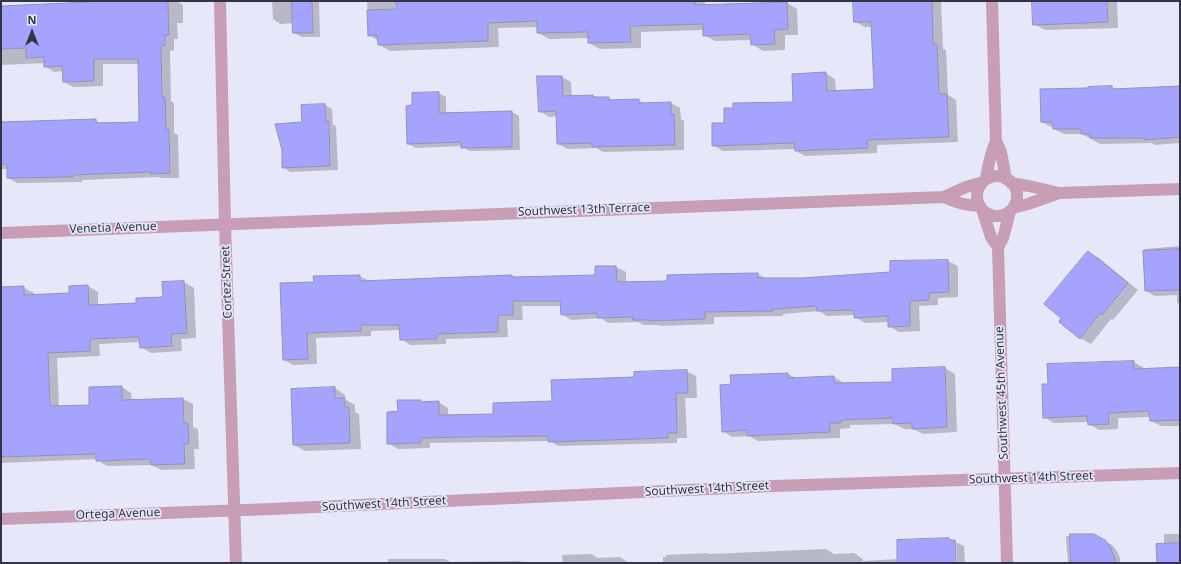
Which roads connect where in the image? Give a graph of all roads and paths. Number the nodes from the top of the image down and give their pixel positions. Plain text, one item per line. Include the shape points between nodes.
1 (220, 1) edge
2 (992, 1) edge
3 (996, 141) junction
4 (984, 181) junction
5 (1009, 181) junction
6 (1180, 189) edge
7 (1059, 193) junction
8 (944, 197) junction
9 (981, 208) junction
10 (1011, 209) junction
11 (225, 224) junction
12 (1, 233) edge
13 (998, 247) junction
14 (1180, 473) edge
15 (1005, 479) junction
16 (235, 510) junction
17 (1, 519) edge
18 (236, 563) edge
19 (1007, 563) edge

1 - 11 street, Cortez Street
2 - 3 street
3 - 4 street
3 - 5 street
4 - 5 street via 996,176
4 - 8 street, Southwest 13th Terrace
4 - 9 street via 979,186 977,196
5 - 7 street
5 - 10 street via 1014,187 1016,198
6 - 7 street
7 - 10 street
8 - 9 street, Southwest 13th Terrace via 956,203
8 - 11 street, Southwest 13th Terrace
9 - 10 street via 995,216 1005,214
9 - 13 street, Southwest 45th Avenue via 991,237
10 - 13 street, Southwest 45th Avenue
11 - 12 street, Venetia Avenue
11 - 16 street, Cortez Street
13 - 15 street, Southwest 45th Avenue
14 - 15 street, Southwest 14th Street
15 - 16 street, Southwest 14th Street via 774,486
15 - 19 street, Southwest 45th Avenue
16 - 17 street, Ortega Avenue
16 - 18 street, Cortez Street

